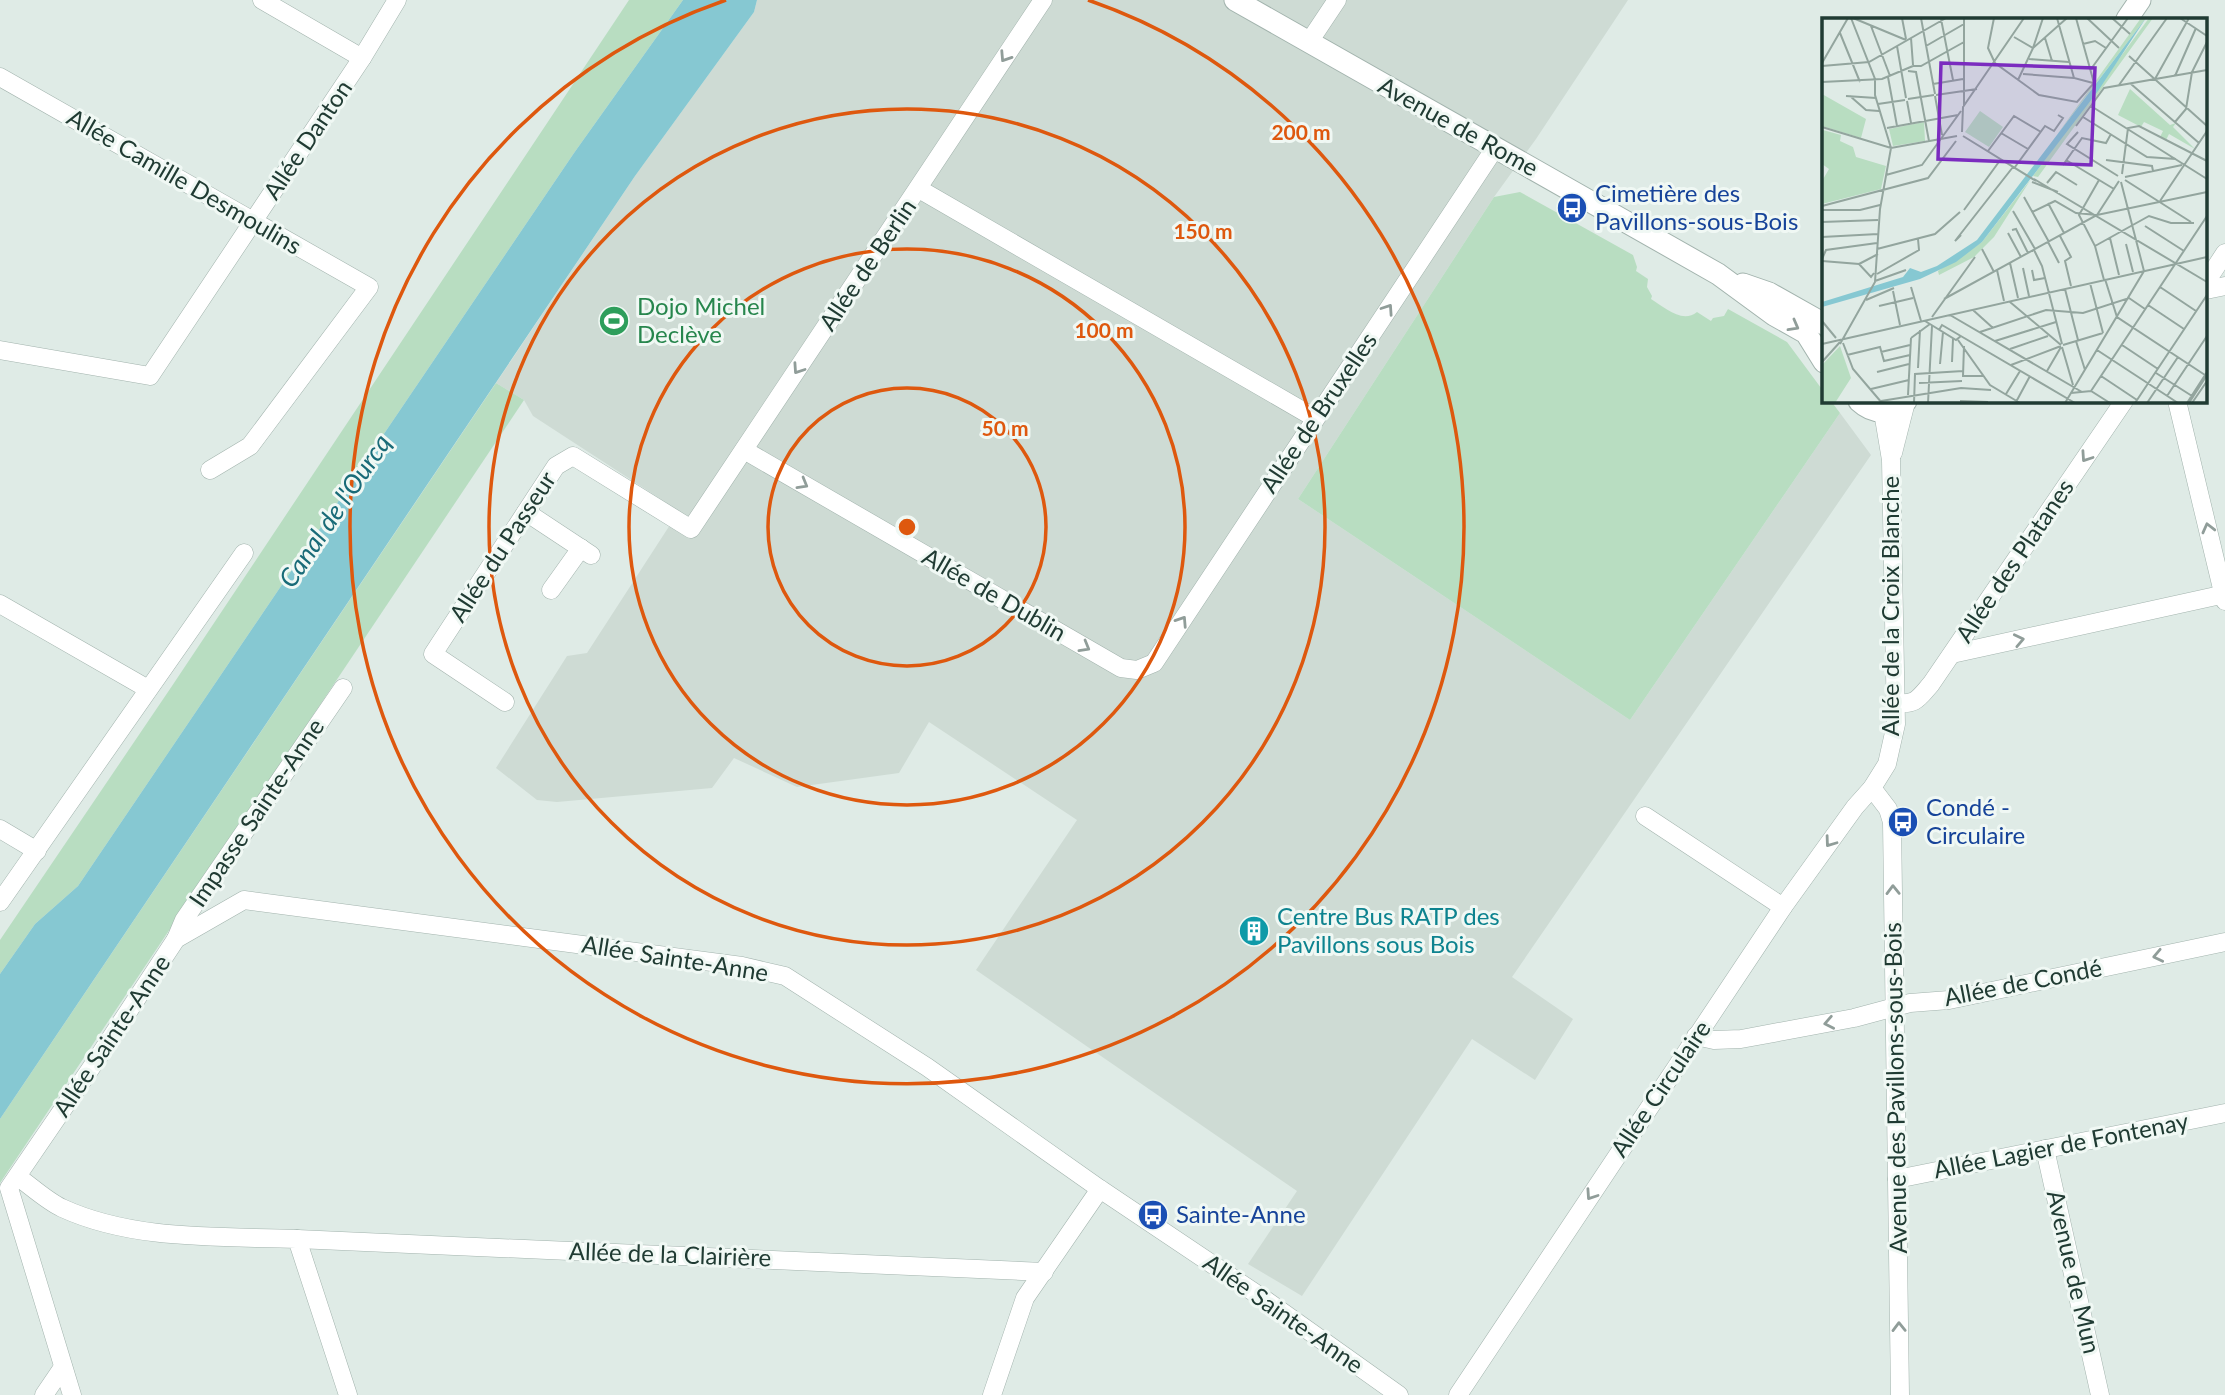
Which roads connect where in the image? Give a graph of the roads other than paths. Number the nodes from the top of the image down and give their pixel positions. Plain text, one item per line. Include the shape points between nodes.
1 (262, 0) edge
2 (397, 0) edge
3 (1043, 0) edge
4 (1236, 0) edge
5 (1337, 0) edge
6 (2140, 0) edge
7 (2156, 0) edge
8 (2128, 18) edge
9 (2144, 18) edge
10 (1309, 41) junction
11 (362, 58) junction
12 (0, 77) edge
13 (1495, 148) junction
14 (919, 189) junction
15 (253, 222) junction
16 (2225, 253) edge
17 (1718, 274) junction
18 (2208, 279) edge
19 (1822, 323) edge
20 (0, 350) edge
21 (1822, 359) edge
22 (1861, 402) edge
23 (1904, 402) edge
24 (1906, 402) edge
25 (2123, 402) edge
26 (2177, 402) edge
27 (1883, 412) junction
28 (1315, 418) junction
29 (744, 450) junction
30 (1891, 460) junction
31 (210, 470) dead end
32 (526, 512) junction
33 (691, 529) joint
34 (244, 553) dead end
35 (551, 590) dead end
36 (2225, 597) edge
37 (0, 604) edge
38 (1952, 654) junction
39 (1137, 670) joint
40 (343, 688) dead end
41 (148, 689) junction
42 (505, 702) dead end
43 (1895, 703) junction
44 (1872, 789) junction
45 (1645, 816) dead end
46 (0, 829) edge
47 (37, 851) junction
48 (0, 902) edge
49 (1783, 907) junction
50 (176, 939) junction
51 (2225, 942) edge
52 (1895, 1007) junction
53 (1696, 1036) junction
54 (2225, 1113) edge
55 (2045, 1149) junction
56 (1897, 1179) junction
57 (13, 1182) junction
58 (1100, 1189) junction
59 (297, 1239) junction
60 (1044, 1272) junction
61 (63, 1367) junction
62 (44, 1395) edge
63 (72, 1395) edge
64 (348, 1395) edge
65 (992, 1395) edge
66 (1399, 1395) edge
67 (1458, 1395) edge
68 (1900, 1395) edge
69 (2100, 1395) edge

1 - 11 street, Allée Danton
2 - 11 street, Allée Danton
3 -> 14 street, Allée de Berlin
4 - 10 street, Avenue de Rome
5 - 10 street
6 - 8 street
7 - 9 street
10 - 13 street, Avenue de Rome
11 - 15 street, Allée Danton
12 - 15 street, Allée Camille Desmoulins
13 - 17 street, Avenue de Rome
28 -> 13 street, Allée de Bruxelles
14 - 28 street
14 -> 29 street, Allée de Berlin
15 - 20 street, Allée Danton via 150,376
15 - 31 street, Allée Camille Desmoulins via 369,287 250,446
16 - 18 street
17 - 19 street, Avenue de Rome via 1769,293
17 -> 21 street, Avenue de Rome via 1806,333
22 - 27 street
23 - 27 street
24 - 30 street, Allée de la Croix Blanche
25 -> 38 street, Allée des Platanes
36 -> 26 street
27 - 30 street, Allée de la Croix Blanche
39 -> 28 street, Allée de Bruxelles via 1154,663
29 - 33 street, Allée de Berlin
29 -> 39 street, Allée de Dublin via 1121,668
30 - 43 street, Allée de la Croix Blanche
32 - 33 street, Allée du Passeur via 556,466 573,456
32 - 35 street via 586,551
32 - 42 street, Allée du Passeur via 433,654
34 - 41 street
38 -> 36 street
37 - 41 street
38 - 43 street, Allée des Platanes via 1917,701
40 - 50 street, Impasse Sainte-Anne via 184,920
41 - 47 street
43 - 44 street, Allée de la Croix Blanche via 1896,724 1887,764
44 -> 49 street, Allée Circulaire
52 -> 44 street, Avenue des Pavillons-sous-Bois via 1892,822
45 - 49 street
46 - 47 street
47 - 48 street
49 - 53 street, Allée Circulaire
50 - 57 street, Allée Sainte-Anne
50 - 58 street, Allée Sainte-Anne via 244,900 729,964 785,976 927,1067
51 -> 52 street, Allée de Condé via 1949,1000
52 -> 53 street, Allée de Condé via 1741,1039
52 - 56 street, Avenue des Pavillons-sous-Bois
53 -> 67 street, Allée Circulaire
54 - 55 street, Allée Lagier de Fontenay
55 - 56 street, Allée Lagier de Fontenay
55 - 69 street, Avenue de Mun
68 -> 56 street, Avenue des Pavillons-sous-Bois
57 - 59 street, Allée de la Clairière via 61,1208 125,1228
57 - 61 street
58 - 60 street
58 - 66 street, Allée Sainte-Anne
59 - 60 street, Allée de la Clairière
59 - 64 street
60 - 65 street via 1025,1298
61 - 62 street
61 - 63 street

